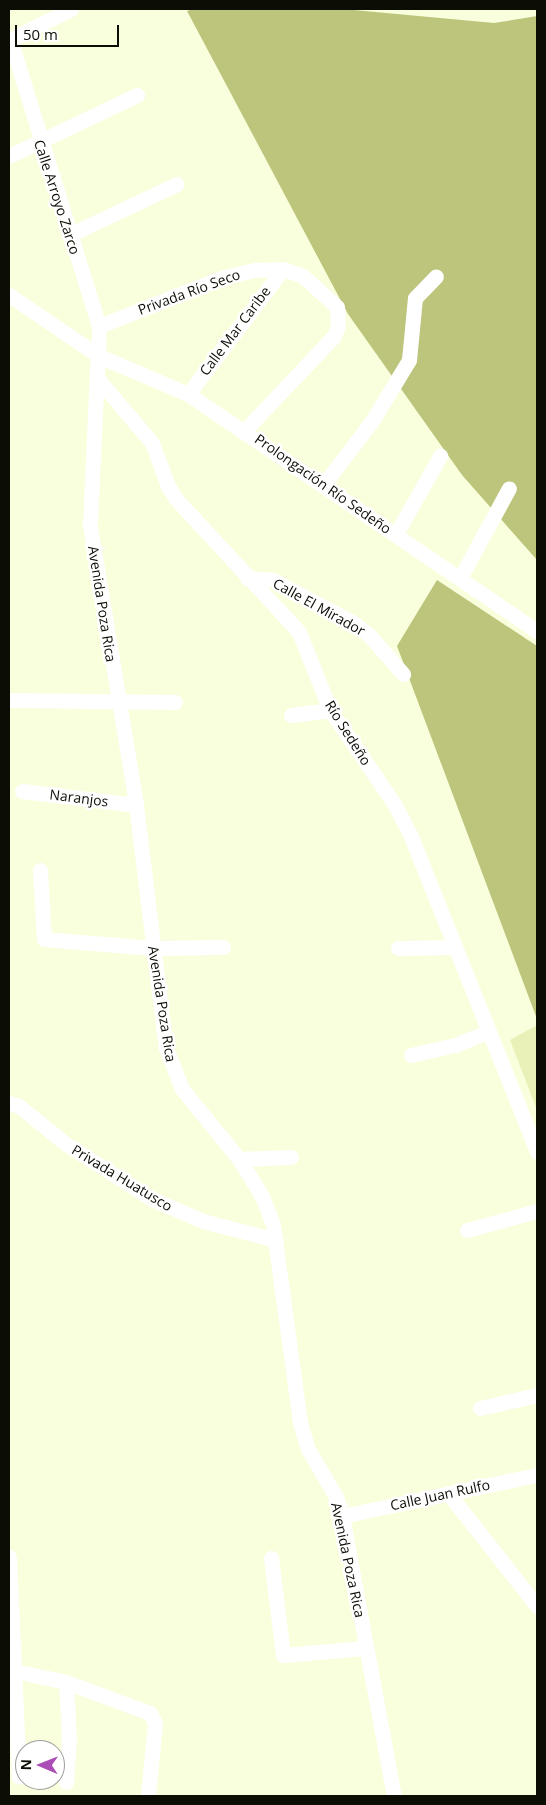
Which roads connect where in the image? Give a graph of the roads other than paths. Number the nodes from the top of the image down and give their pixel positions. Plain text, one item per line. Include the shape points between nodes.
1 (71, 9) edge
2 (10, 39) edge
3 (137, 94) dead end
4 (39, 141) junction
5 (9, 156) edge
6 (177, 184) dead end
7 (69, 235) junction
8 (282, 269) junction
9 (436, 276) dead end
10 (9, 295) edge
11 (98, 326) junction
12 (99, 356) junction
13 (98, 379) junction
14 (188, 394) junction
15 (245, 430) junction
16 (440, 456) dead end
17 (324, 484) junction
18 (509, 488) dead end
19 (396, 534) junction
20 (247, 578) junction
21 (460, 578) junction
22 (537, 631) edge
23 (403, 674) dead end
24 (9, 700) edge
25 (118, 702) junction
26 (175, 702) dead end
27 (330, 710) junction
28 (291, 715) dead end
29 (22, 791) dead end
30 (136, 805) junction
31 (40, 870) dead end
32 (223, 947) dead end
33 (455, 947) junction
34 (152, 948) junction
35 (398, 948) dead end
36 (488, 1032) junction
37 (411, 1055) dead end
38 (9, 1103) edge
39 (537, 1152) edge
40 (291, 1157) dead end
41 (239, 1159) junction
42 (537, 1211) edge
43 (467, 1230) dead end
44 (276, 1240) junction
45 (537, 1395) edge
46 (480, 1408) dead end
47 (537, 1476) edge
48 (448, 1493) junction
49 (342, 1516) junction
50 (9, 1557) edge
51 (271, 1558) dead end
52 (537, 1606) edge
53 (366, 1648) junction
54 (13, 1671) edge
55 (66, 1682) junction
56 (14, 1742) edge
57 (66, 1782) dead end
58 (148, 1796) edge
59 (394, 1796) edge

1 - 2 street
2 - 4 street, Calle Arroyo Zarco
3 - 4 street
4 - 5 street
4 - 7 street, Calle Arroyo Zarco
6 - 7 street
7 - 11 street, Calle Arroyo Zarco
8 - 11 street, Privada Río Seco via 254,270 224,277
8 - 14 street, Calle Mar Caribe
8 - 15 street via 303,276 332,300 337,307 338,326 324,351
9 - 17 street via 415,298 409,360 372,422
10 - 12 street, Prolongación Río Sedeño
11 - 12 street, Calle Arroyo Zarco
12 - 13 street
12 - 14 street, Prolongación Río Sedeño
13 - 20 street, Río Sedeño via 152,442 176,499
13 - 25 street, Avenida Poza Rica via 89,494 90,526
14 - 15 street, Prolongación Río Sedeño
15 - 17 street, Prolongación Río Sedeño
16 - 19 street
17 - 19 street, Prolongación Río Sedeño
18 - 21 street
19 - 21 street, Prolongación Río Sedeño
20 - 23 street, Calle El Mirador via 273,580 354,624 369,635
20 - 27 street, Río Sedeño via 299,632
21 - 22 street, Prolongación Río Sedeño
24 - 25 street
25 - 26 street
25 - 30 street, Avenida Poza Rica
27 - 28 street
27 - 33 street, Río Sedeño via 404,821
29 - 30 street, Naranjos
30 - 34 street, Avenida Poza Rica
31 - 34 street via 44,939
32 - 34 street
33 - 35 street
33 - 36 street, Río Sedeño
34 - 41 street, Avenida Poza Rica via 166,1048 172,1068 182,1089
36 - 37 street via 455,1045
36 - 39 street, Río Sedeño
38 - 44 street, Privada Huatusco via 20,1106 66,1144 152,1199 203,1221
40 - 41 street
41 - 44 street, Avenida Poza Rica via 262,1196
42 - 43 street
44 - 49 street, Avenida Poza Rica via 300,1423 308,1449 336,1497
45 - 46 street
47 - 48 street, Calle Juan Rulfo
48 - 49 street, Calle Juan Rulfo
48 - 52 street
49 - 53 street, Avenida Poza Rica
50 - 54 street
51 - 53 street via 284,1655
53 - 59 street, Avenida Poza Rica
54 - 55 street
54 - 56 street
55 - 57 street via 69,1738
55 - 58 street via 154,1717

